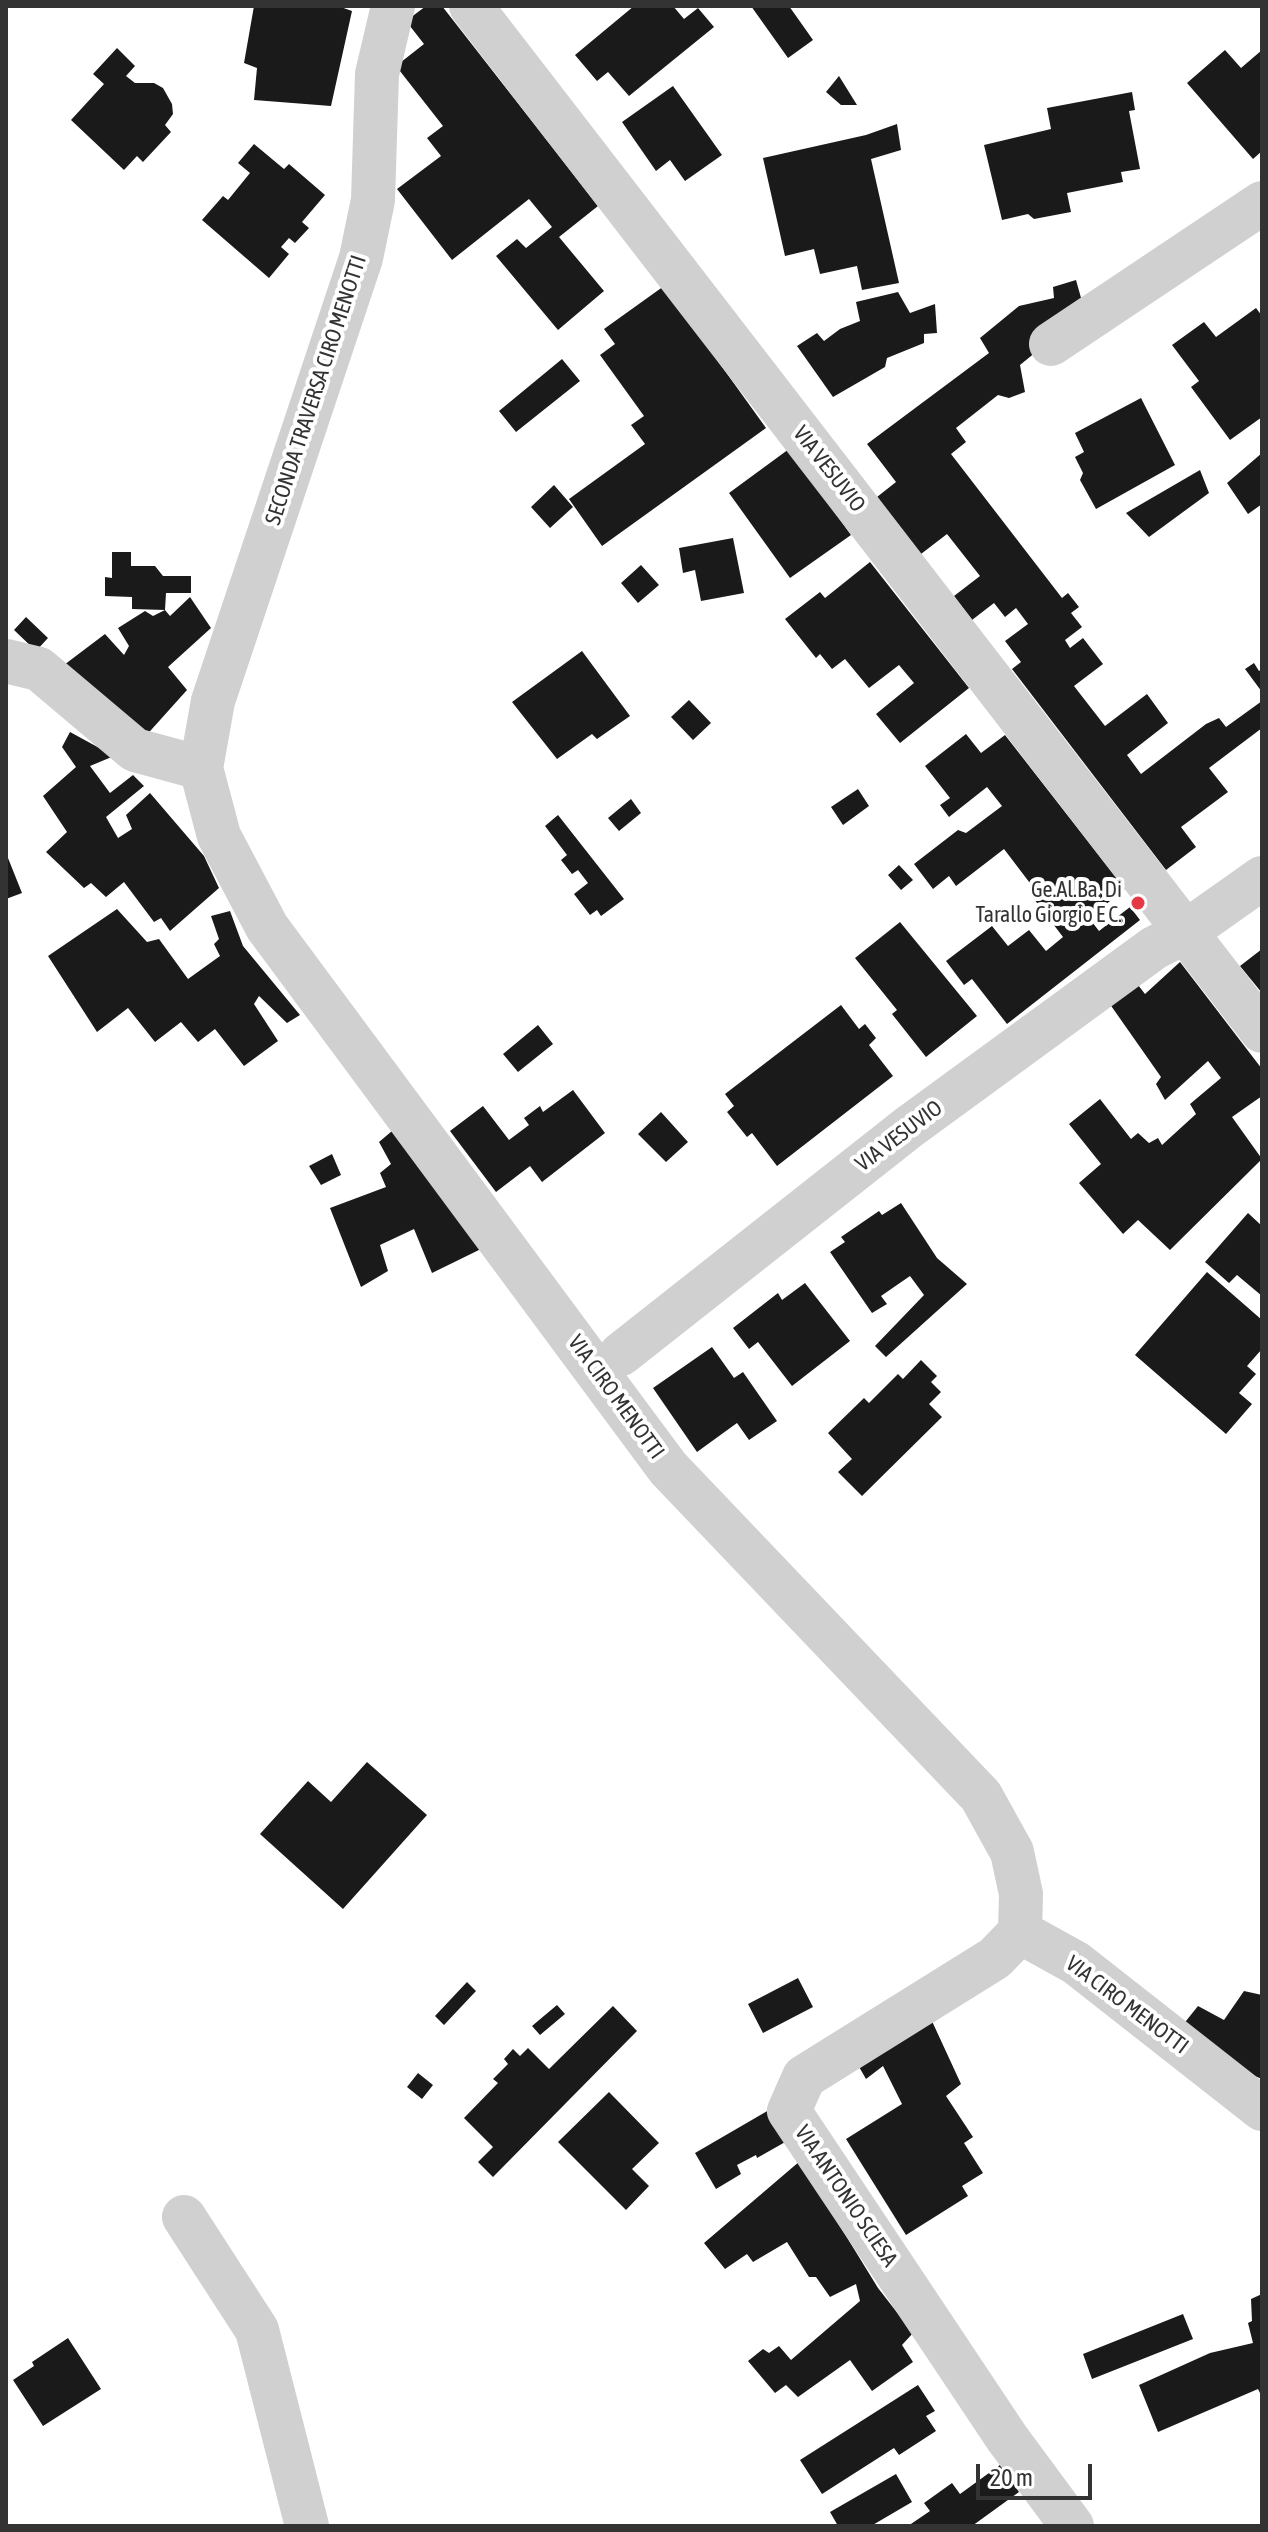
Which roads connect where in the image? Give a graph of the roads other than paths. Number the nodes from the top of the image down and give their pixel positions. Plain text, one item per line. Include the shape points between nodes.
1 (393, 6) edge
2 (471, 6) edge
3 (1262, 203) edge
4 (1051, 344) dead end
5 (6, 661) edge
6 (201, 768) junction
7 (1262, 878) edge
8 (1187, 931) junction
9 (1262, 1031) edge
10 (621, 1354) dead end
11 (1020, 1932) junction
12 (1262, 2109) edge
13 (184, 2217) dead end
14 (307, 2526) edge
15 (1072, 2526) edge

1 - 6 street, SECONDA TRAVERSA CIRO MENOTTI via 377,74 373,200 361,258 213,701
2 - 8 street, VIA VESUVIO
3 - 4 street
5 - 6 street via 39,669 135,750
6 - 11 street, VIA CIRO MENOTTI via 219,836 267,927 668,1468 981,1796 1012,1852 1021,1894
7 - 8 street
8 - 9 street, VIA VESUVIO
8 - 10 street, VIA VESUVIO via 1154,948 909,1127
11 - 12 street, VIA CIRO MENOTTI via 1076,1963
11 - 15 street, VIA ANTONIO SCIESA via 995,1958 804,2077 789,2111 1007,2438
13 - 14 street via 257,2330

